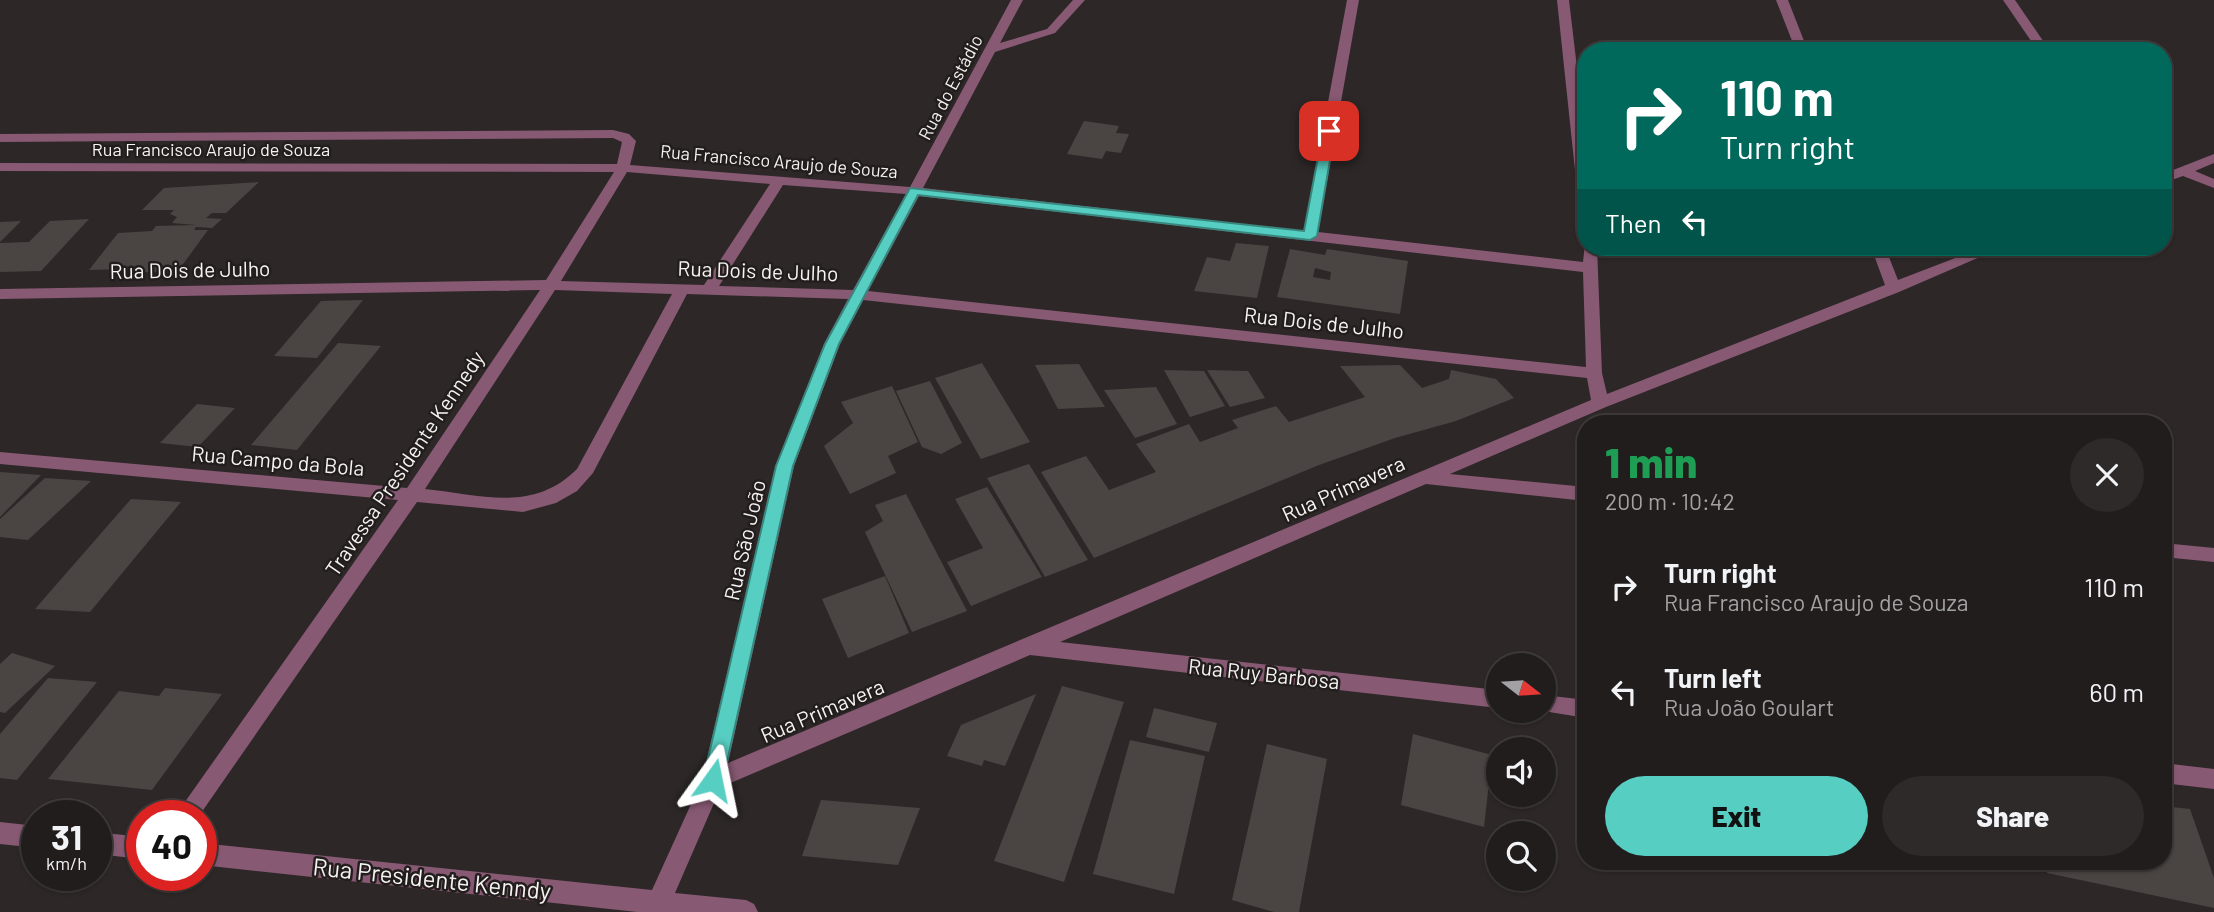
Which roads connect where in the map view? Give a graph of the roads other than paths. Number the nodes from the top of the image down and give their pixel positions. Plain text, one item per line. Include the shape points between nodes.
1 (1017, 0) edge
2 (1071, 0) edge
3 (1079, 0) edge
4 (1353, 0) edge
5 (1563, 0) edge
6 (1782, 0) edge
7 (2009, 0) edge
8 (1063, 18) junction
9 (1798, 42) edge
10 (2038, 42) edge
11 (990, 50) junction
12 (1577, 127) edge
13 (0, 138) edge
14 (2214, 158) edge
15 (0, 167) edge
16 (623, 168) junction
17 (2184, 171) junction
18 (2172, 176) edge
19 (779, 180) junction
20 (2214, 184) edge
21 (914, 191) junction
22 (1310, 236) junction
23 (1591, 256) edge
24 (1881, 256) edge
25 (1974, 256) edge
26 (1592, 268) junction
27 (551, 285) junction
28 (681, 289) junction
29 (1894, 289) junction
30 (709, 290) junction
31 (0, 293) edge
32 (858, 295) junction
33 (1594, 373) junction
34 (1601, 402) junction
35 (0, 458) edge
36 (1422, 478) junction
37 (1577, 493) edge
38 (412, 495) junction
39 (2172, 551) edge
40 (2214, 555) edge
41 (1031, 647) junction
42 (1486, 698) edge
43 (1556, 705) edge
44 (1577, 708) edge
45 (2172, 774) edge
46 (2214, 779) edge
47 (713, 780) junction
48 (197, 800) edge
49 (0, 833) edge
50 (21, 835) edge
51 (217, 856) edge
52 (657, 907) edge
53 (746, 912) edge

1 - 11 street, Rua do Estádio
2 - 8 street
3 - 8 street
4 - 22 street
5 - 12 street
6 - 9 street
7 - 10 street
8 - 11 street via 1045,34
11 - 21 street, Rua do Estádio
13 - 16 street via 613,134 628,138
14 - 17 street
15 - 16 street, Rua Francisco Araujo de Souza
16 - 19 street, Rua Francisco Araujo de Souza
16 - 27 street, Travessa Presidente Kennedy
17 - 18 street
17 - 20 street
19 - 21 street, Rua Francisco Araujo de Souza
19 - 30 street
21 - 22 street, Rua Francisco Araujo de Souza
21 - 32 street, Rua São João
22 - 26 street, Rua Francisco Araujo de Souza
23 - 26 street
24 - 29 street
25 - 29 street, Rua Primavera
26 - 33 street
27 - 28 street, Rua Dois de Julho
27 - 31 street, Rua Dois de Julho
27 - 38 street, Travessa Presidente Kennedy
28 - 30 street, Rua Dois de Julho
28 - 38 street, Rua Campo da Bola via 584,473 566,491 549,502 523,505
29 - 34 street, Rua Primavera
30 - 32 street, Rua Dois de Julho
32 - 33 street, Rua Dois de Julho
32 - 47 street, Rua São João via 832,344 785,466
33 - 34 street
34 - 36 street, Rua Primavera
35 - 38 street, Rua Campo da Bola
36 - 37 street
36 - 41 street, Rua Primavera
38 - 48 street, Travessa Presidente Kennedy
39 - 40 street
41 - 42 street, Rua Ruy Barbosa
41 - 47 street, Rua Primavera
43 - 44 street
45 - 46 street
47 - 52 street, Rua São João
49 - 50 street
51 - 52 street, Rua Presidente Kenndy
52 - 53 street, Rua Presidente Kenndy

